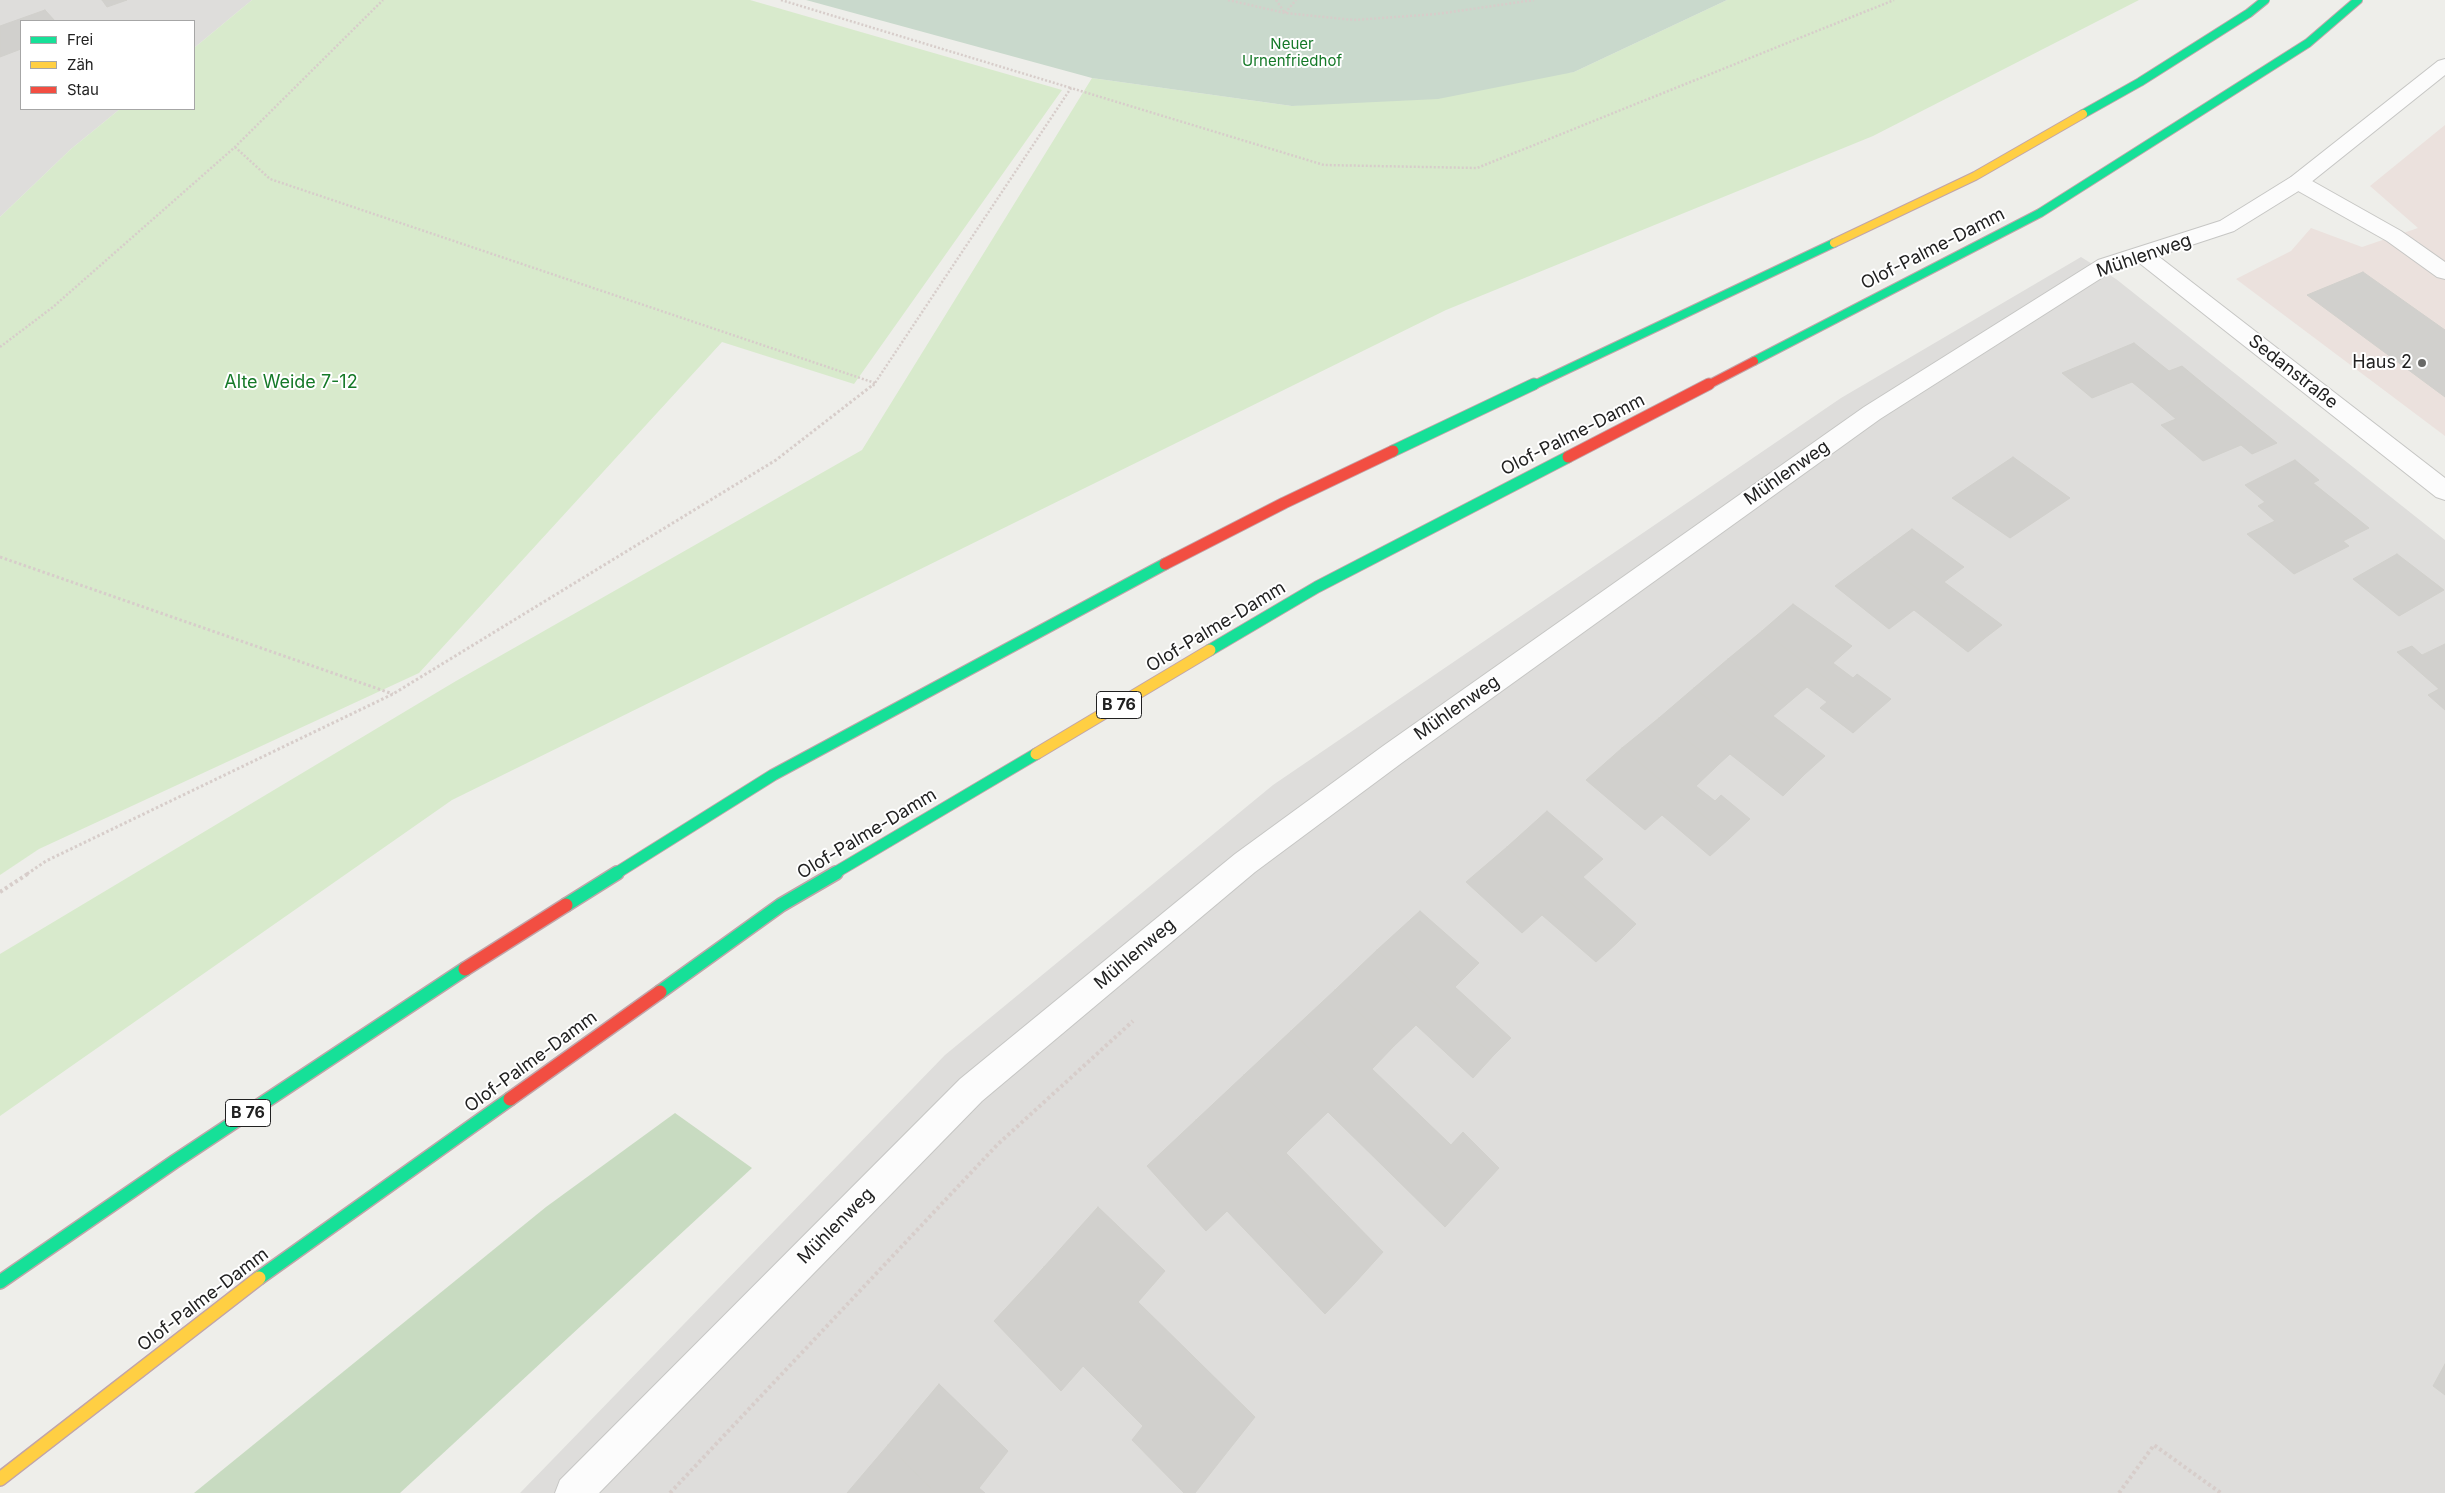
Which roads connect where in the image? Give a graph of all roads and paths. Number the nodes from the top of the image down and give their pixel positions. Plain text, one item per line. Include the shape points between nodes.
1 (383, 0) edge
2 (781, 0) edge
3 (1228, 0) edge
4 (1276, 0) edge
5 (1296, 0) edge
6 (1534, 0) edge
7 (1894, 0) edge
8 (2265, 0) edge
9 (2358, 0) edge
10 (1285, 13) junction
11 (2445, 64) edge
12 (1071, 88) junction
13 (235, 147) junction
14 (2298, 182) junction
15 (2141, 254) junction
16 (2445, 272) edge
17 (0, 347) edge
18 (876, 383) junction
19 (2445, 491) edge
20 (0, 557) edge
21 (393, 694) junction
22 (0, 892) edge
23 (1137, 1016) dead end
24 (0, 1282) edge
25 (0, 1479) edge
26 (573, 1493) edge
27 (670, 1493) edge
28 (2119, 1493) edge
29 (2221, 1493) edge

1 - 13 path
2 - 12 path
3 - 10 path
4 - 10 path
5 - 10 path
6 - 10 path via 1437,14 1354,20
7 - 12 path via 1477,168 1324,165
8 - 24 highway, B 76 via 2140,82 1975,176 1284,503 1039,630 773,775 498,947
9 - 25 highway, Olof-Palme-Damm / B 76 via 2308,43 2040,213 1317,587 781,905 227,1301
11 - 14 street, Mühlenweg
12 - 18 path
13 - 17 path via 53,307
13 - 18 path via 270,179
14 - 15 street, Mühlenweg via 2227,226
14 - 16 street via 2394,236
15 - 19 street, Sedanstraße
15 - 26 street, Mühlenweg via 2106,265 2082,278 1872,413 1392,754 1245,864 971,1090
18 - 21 path via 776,460
20 - 21 path
21 - 22 path via 46,861
23 - 27 path via 998,1145
28 - 29 path via 2154,1445

